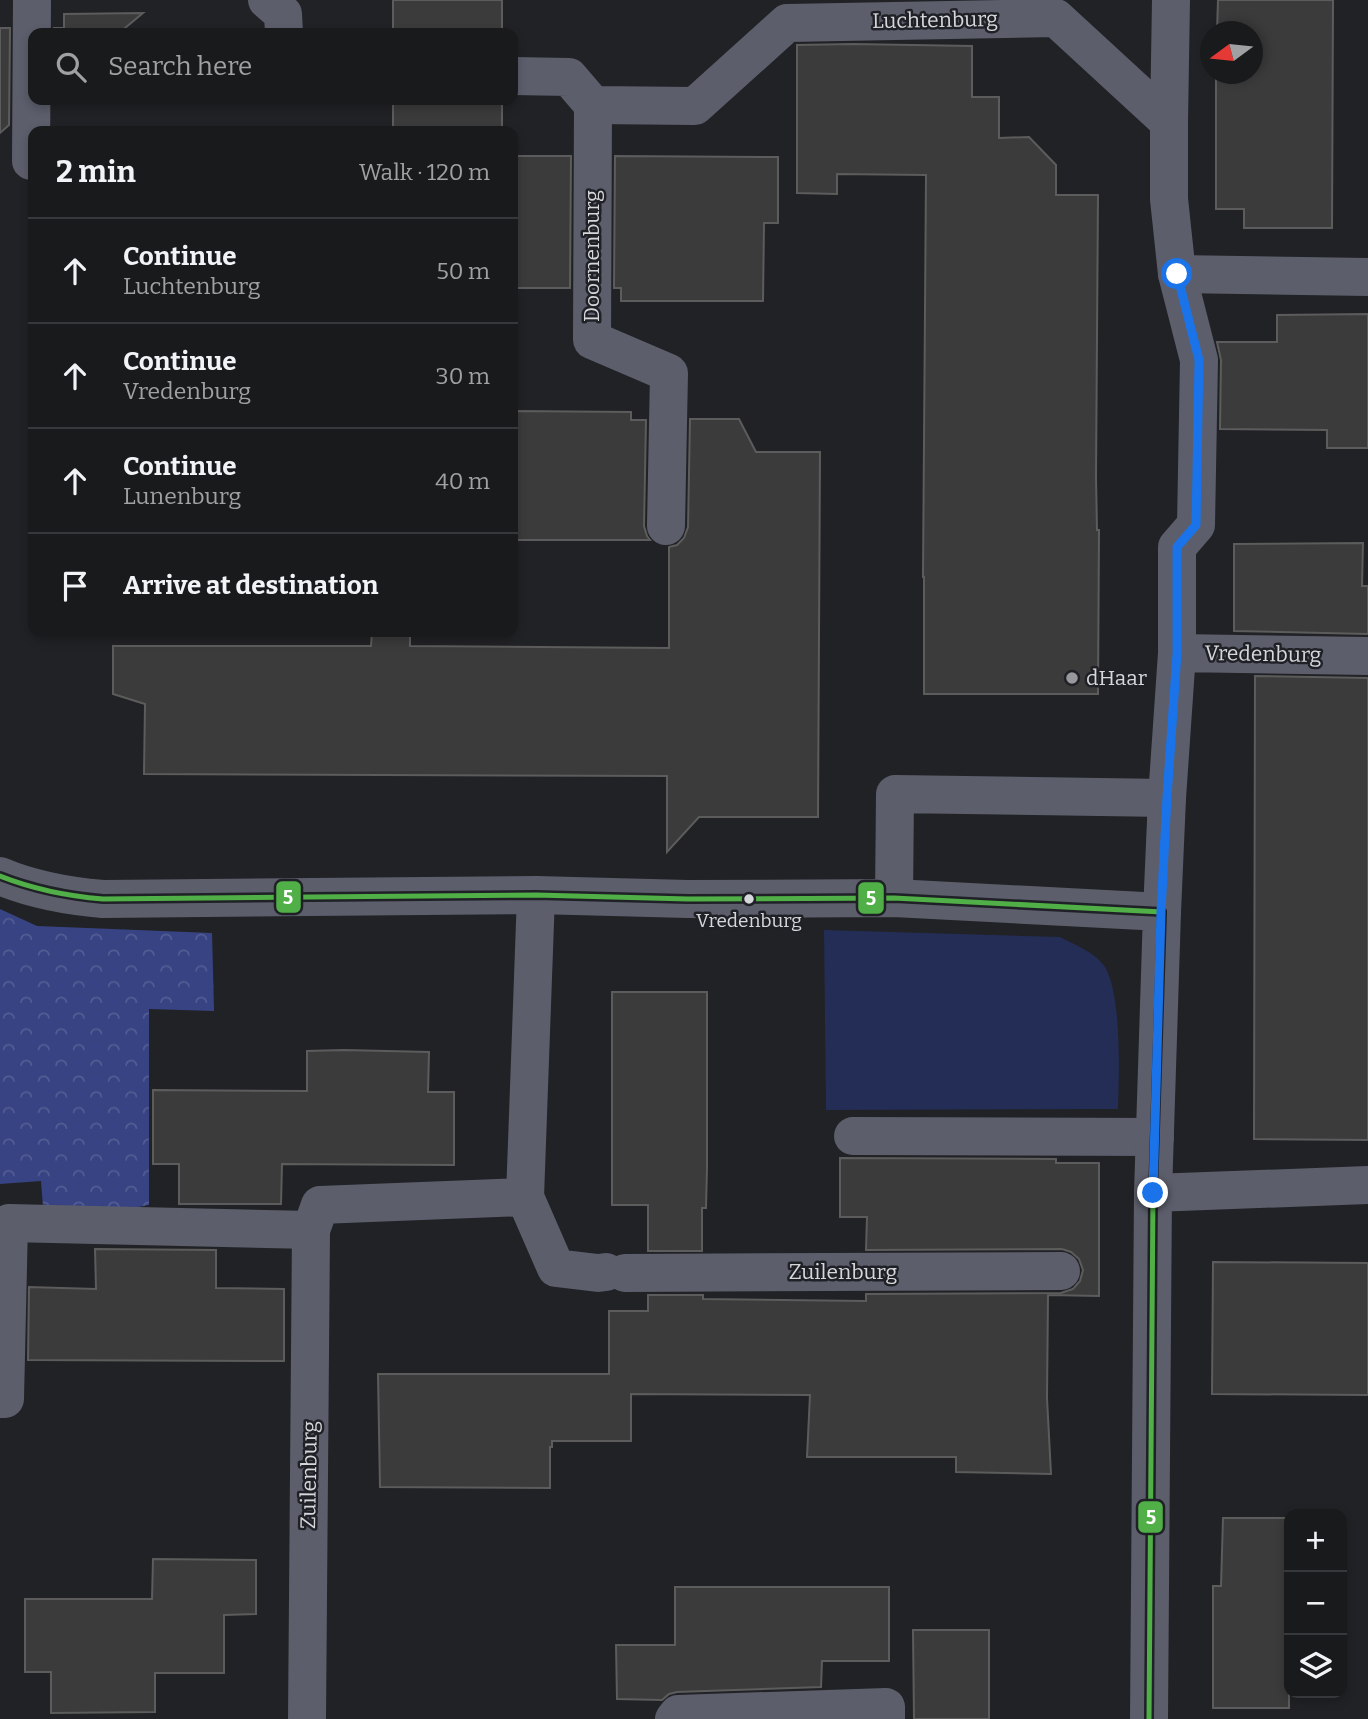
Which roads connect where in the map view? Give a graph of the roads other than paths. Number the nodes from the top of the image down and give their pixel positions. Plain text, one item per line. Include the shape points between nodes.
1 (32, 0) edge
2 (267, 0) edge
3 (1171, 0) edge
4 (777, 12) edge
5 (32, 28) edge
6 (284, 28) edge
7 (518, 76) edge
8 (31, 105) edge
9 (593, 105) junction
10 (1169, 122) junction
11 (31, 126) edge
12 (1177, 274) junction
13 (1368, 277) edge
14 (666, 526) dead end
15 (1177, 653) junction
16 (1368, 656) edge
17 (1167, 797) junction
18 (0, 876) edge
19 (536, 895) junction
20 (894, 898) junction
21 (1161, 912) junction
22 (853, 1136) dead end
23 (1155, 1137) junction
24 (1368, 1185) edge
25 (1153, 1193) junction
26 (526, 1197) junction
27 (311, 1230) junction
28 (1062, 1271) dead end
29 (0, 1399) edge
30 (307, 1719) edge
31 (674, 1719) edge
32 (886, 1719) edge
33 (1149, 1719) edge

1 - 5 street
2 - 6 street via 283,14
3 - 10 street
4 - 9 street, Luchtenburg via 695,106
4 - 10 street, Luchtenburg via 1056,18
7 - 9 street via 569,77
8 - 11 street
9 - 14 street, Doornenburg via 592,340 669,373
10 - 12 street via 1169,198
12 - 13 street
12 - 15 street via 1199,360 1196,525 1177,547
15 - 16 street, Vredenburg
15 - 17 street, Vredenburg
17 - 20 street via 895,794
17 - 21 street, Vredenburg
18 - 19 street via 67,896 103,899
19 - 20 street
19 - 26 street, Zuilenburg
20 - 21 street
21 - 23 street, Vredenburg
22 - 23 street
23 - 25 street, Vredenburg
24 - 25 street
25 - 33 street, Vredenburg
26 - 27 street via 320,1205
26 - 28 street, Zuilenburg via 556,1268 598,1273
27 - 29 street via 9,1223 5,1399
27 - 30 street, Zuilenburg
31 - 32 street via 678,1714 886,1707

